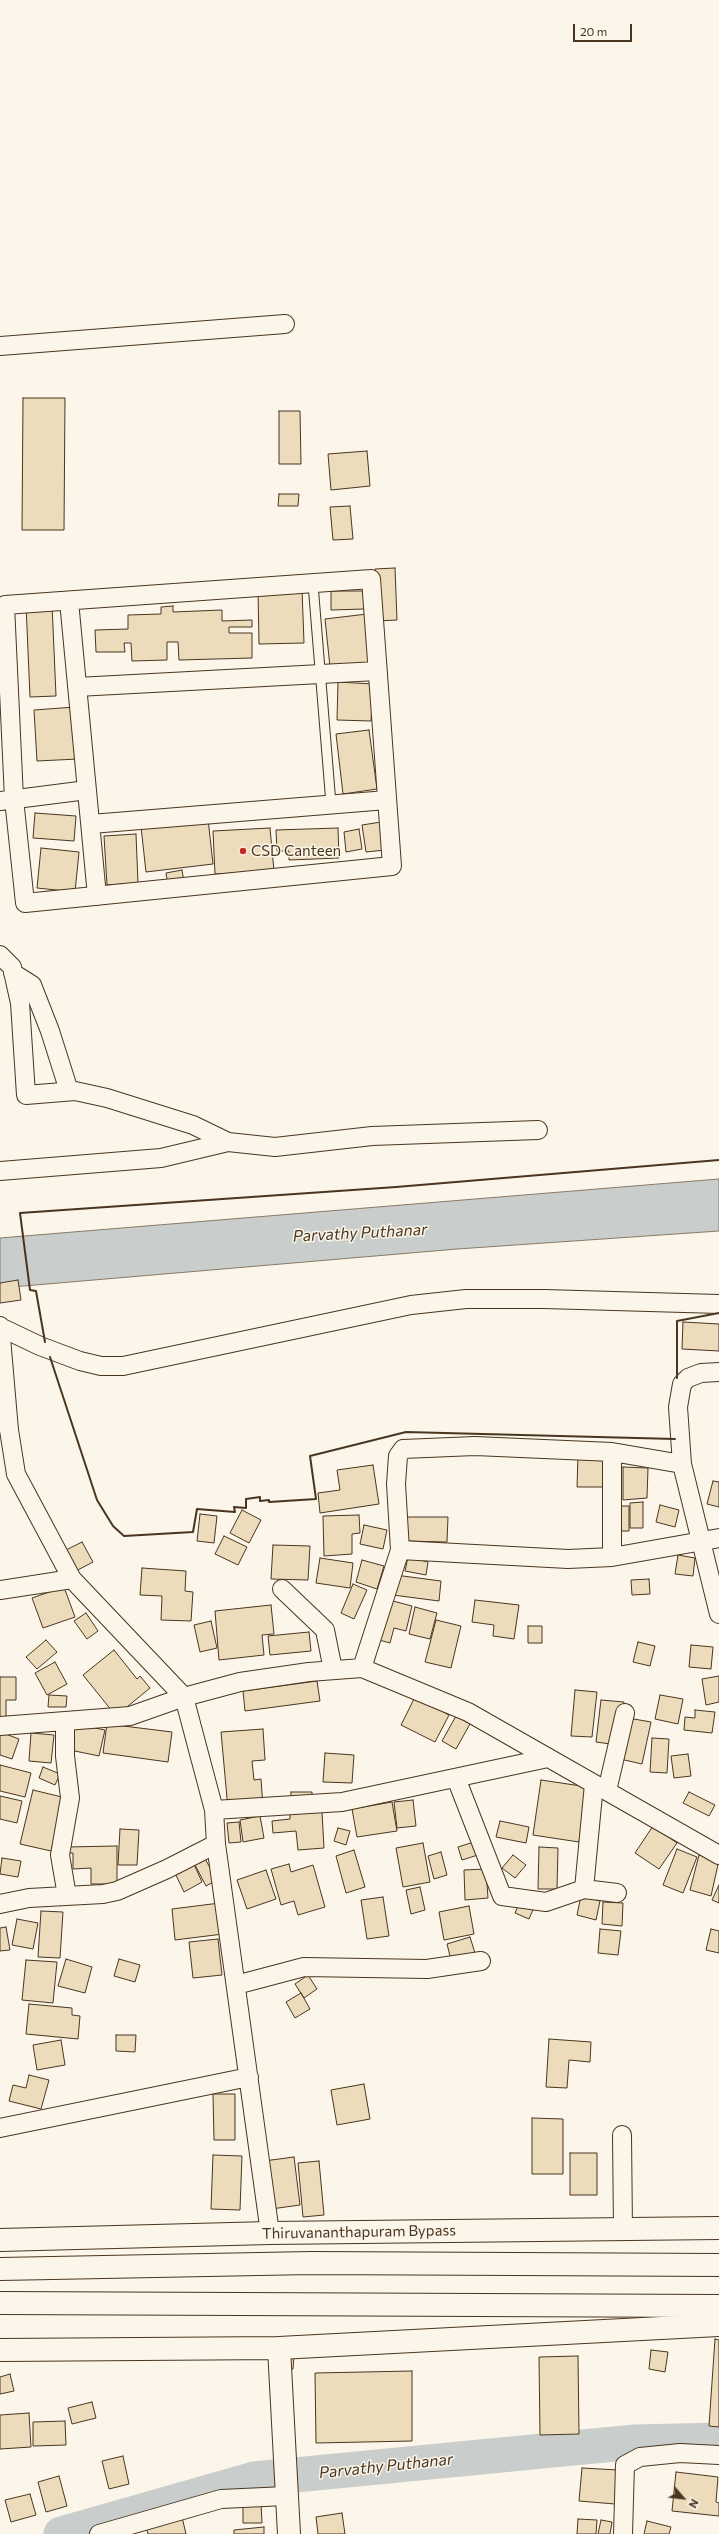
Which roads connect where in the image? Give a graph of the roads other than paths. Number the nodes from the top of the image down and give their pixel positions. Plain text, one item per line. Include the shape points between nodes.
1 (285, 324) dead end
2 (0, 346) edge
3 (313, 584) junction
4 (69, 601) junction
5 (377, 671) junction
6 (318, 674) junction
7 (78, 687) junction
8 (87, 790) junction
9 (7, 800) edge
10 (387, 800) junction
11 (331, 804) junction
12 (90, 824) junction
13 (97, 896) junction
14 (0, 956) edge
15 (13, 973) junction
16 (69, 1091) junction
17 (538, 1130) dead end
18 (228, 1142) junction
19 (0, 1171) edge
20 (719, 1304) edge
21 (0, 1326) edge
22 (719, 1372) edge
23 (4, 1431) edge
24 (612, 1452) junction
25 (682, 1464) junction
26 (719, 1538) edge
27 (701, 1541) junction
28 (400, 1550) junction
29 (612, 1557) junction
30 (72, 1579) junction
31 (282, 1589) dead end
32 (0, 1590) edge
33 (719, 1614) edge
34 (362, 1668) junction
35 (333, 1670) junction
36 (184, 1697) junction
37 (625, 1713) dead end
38 (65, 1722) junction
39 (0, 1726) edge
40 (548, 1758) junction
41 (456, 1778) junction
42 (601, 1788) junction
43 (214, 1810) junction
44 (216, 1844) junction
45 (719, 1855) edge
46 (584, 1888) junction
47 (616, 1893) dead end
48 (67, 1896) junction
49 (0, 1904) edge
50 (481, 1961) dead end
51 (236, 1985) junction
52 (249, 2077) junction
53 (0, 2128) edge
54 (622, 2136) dead end
55 (719, 2228) edge
56 (623, 2230) junction
57 (270, 2233) junction
58 (0, 2240) edge
59 (719, 2265) edge
60 (0, 2269) edge
61 (0, 2303) edge
62 (719, 2306) edge
63 (719, 2325) edge
64 (279, 2348) junction
65 (0, 2350) edge
66 (719, 2455) edge
67 (286, 2491) junction
68 (99, 2534) edge
69 (289, 2534) edge
70 (623, 2534) edge

1 - 2 street
3 - 4 street
3 - 5 street via 371,579
3 - 6 lane
4 - 7 street
4 - 9 street via 5,605
5 - 6 street
5 - 10 street
6 - 7 street
6 - 11 lane
7 - 8 street
8 - 9 street
8 - 12 street
9 - 13 street via 25,903
10 - 11 street
10 - 13 street via 392,866
11 - 12 street
12 - 13 street
14 - 15 street via 12,967
15 - 16 street via 32,986 50,1031
15 - 16 street via 20,1003 26,1095
16 - 18 street via 107,1098 193,1125
17 - 18 street via 372,1136 275,1147
18 - 19 street via 161,1158
20 - 21 street via 466,1299 411,1305 123,1366 101,1366 80,1361 40,1346
21 - 23 street
22 - 25 street via 701,1373 688,1378 682,1384 678,1407
23 - 30 street via 16,1474
24 - 25 street
24 - 28 street via 475,1446 403,1450 398,1456 396,1484
24 - 29 street
25 - 27 street
26 - 27 street
27 - 29 street
27 - 33 street
28 - 29 street via 568,1559
28 - 34 street
30 - 32 street
30 - 36 street
31 - 35 street via 325,1630
34 - 35 street
34 - 40 street via 468,1712
35 - 36 street via 240,1682
36 - 38 street via 130,1716
36 - 43 street
37 - 42 street
38 - 39 street
38 - 48 street via 65,1756 70,1798 60,1855
40 - 41 street
40 - 42 street
41 - 43 street via 342,1802
41 - 46 street via 502,1896 546,1902
42 - 45 street
42 - 46 street
43 - 44 street
44 - 48 street via 117,1891
44 - 51 street
46 - 47 street
48 - 49 street via 29,1898
50 - 51 street via 427,1969 304,1966
51 - 52 street
52 - 53 street
52 - 57 street
54 - 56 street
55 - 56 main road, Thiruvananthapuram Bypass
56 - 57 main road, Thiruvananthapuram Bypass
57 - 58 main road, Thiruvananthapuram Bypass
59 - 60 main road, Thiruvananthapuram Bypass via 311,2263
61 - 62 main road
63 - 64 main road
64 - 65 main road
64 - 67 main road
66 - 70 street via 680,2453 640,2457 625,2465
67 - 68 street via 221,2499
67 - 69 main road

